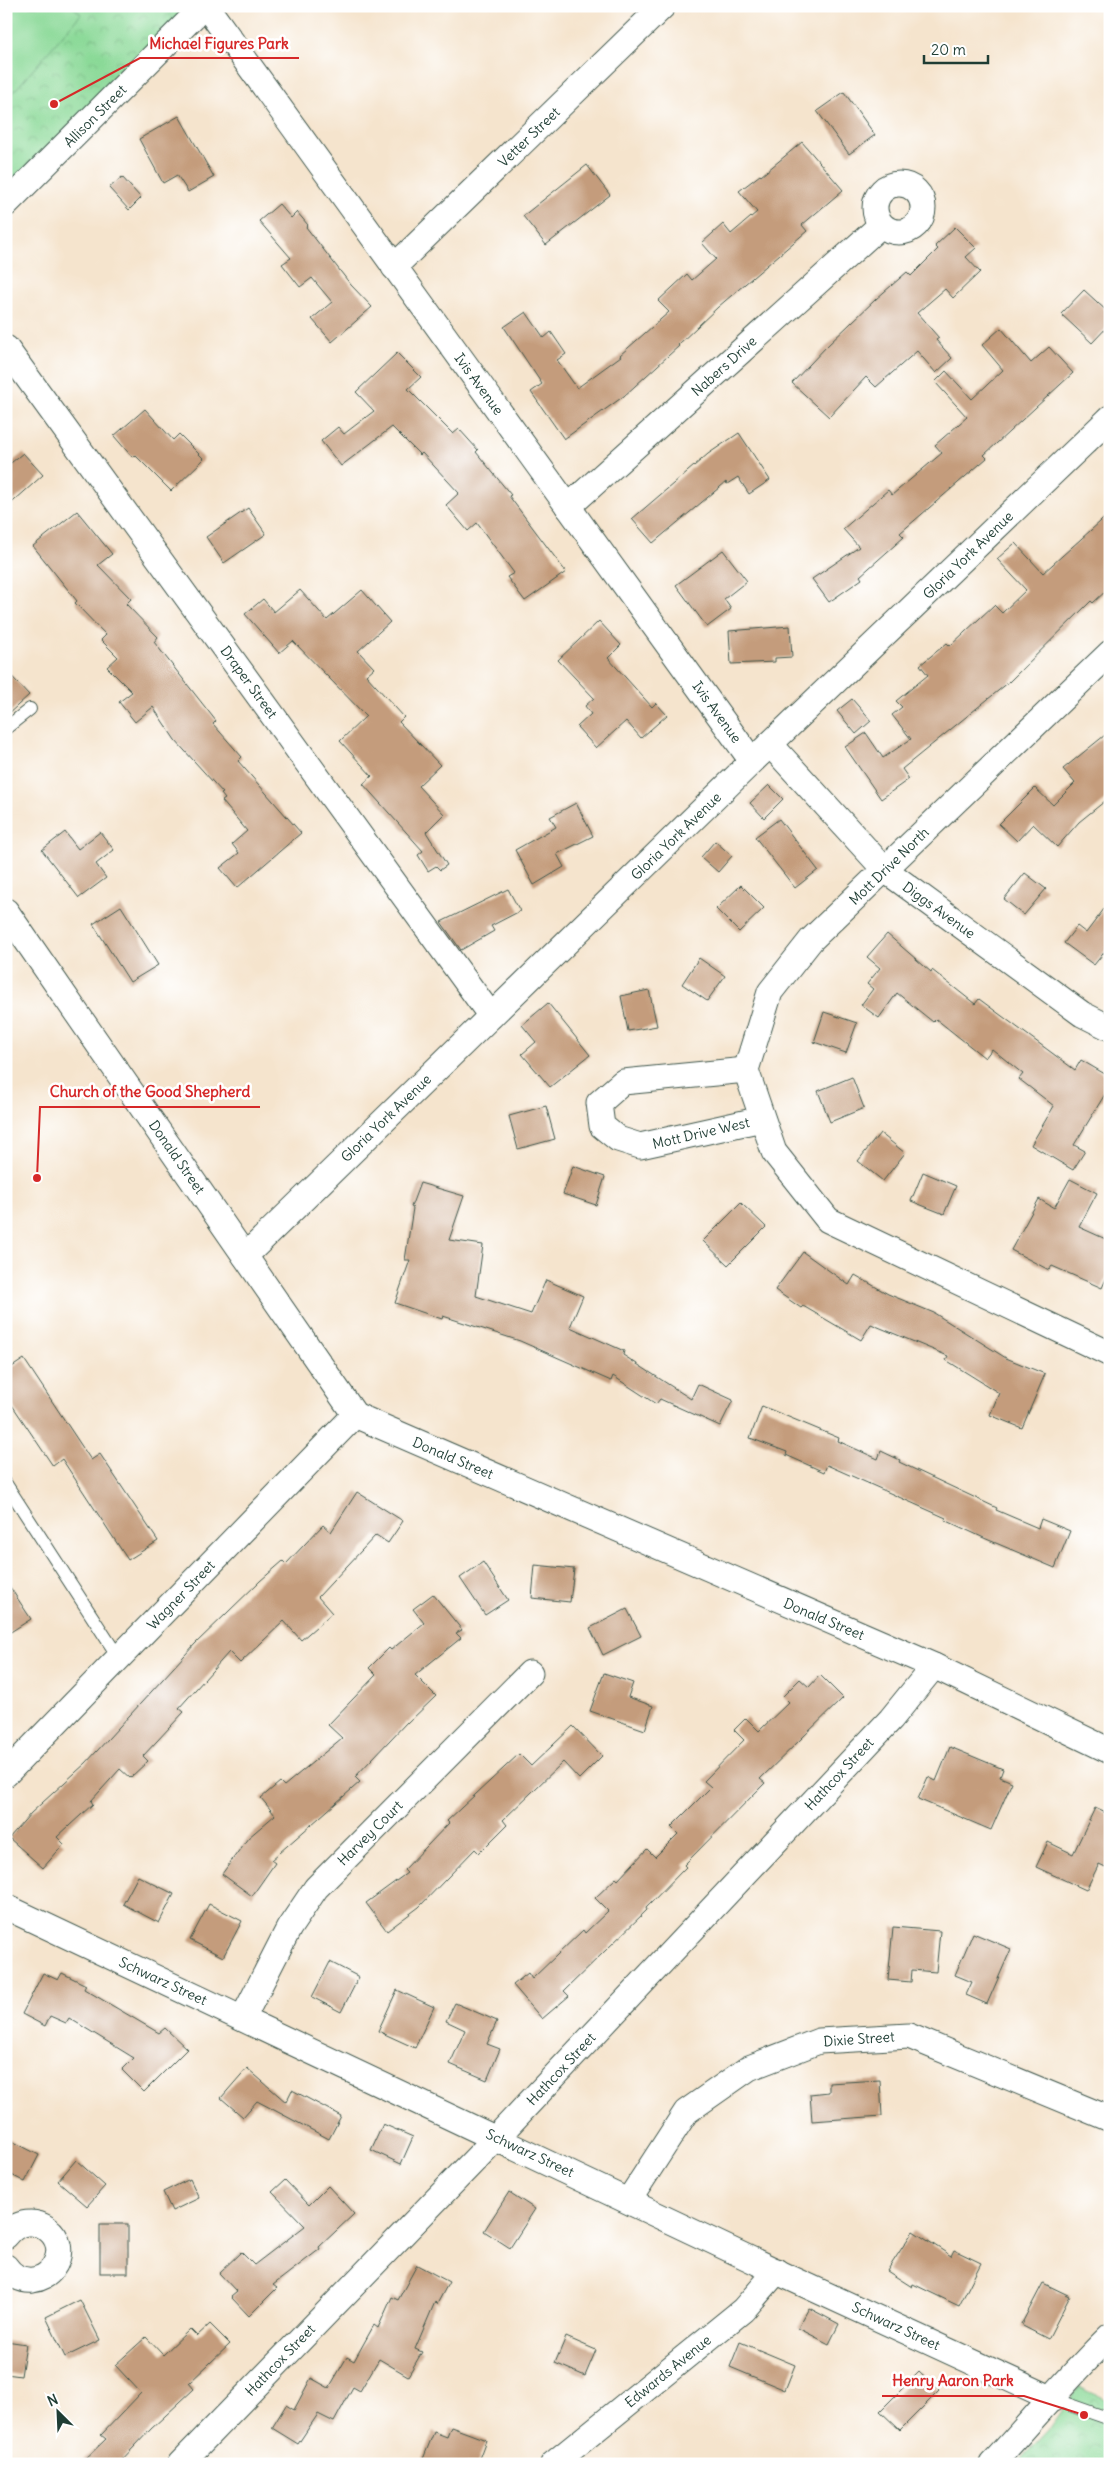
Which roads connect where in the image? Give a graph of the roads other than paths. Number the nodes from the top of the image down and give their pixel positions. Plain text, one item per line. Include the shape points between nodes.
1 (205, 6) edge
2 (663, 6) edge
3 (6, 204) edge
4 (881, 225) dead end
5 (394, 267) junction
6 (6, 348) edge
7 (1110, 418) edge
8 (568, 506) junction
9 (1110, 653) edge
10 (30, 709) dead end
11 (6, 728) edge
12 (770, 744) junction
13 (752, 762) junction
14 (885, 870) junction
15 (6, 911) edge
16 (491, 1016) junction
17 (1110, 1028) edge
18 (746, 1070) junction
19 (762, 1120) junction
20 (245, 1256) junction
21 (1110, 1354) edge
22 (355, 1415) junction
23 (6, 1484) edge
24 (119, 1658) junction
25 (934, 1666) junction
26 (530, 1673) dead end
27 (1110, 1751) edge
28 (6, 1774) edge
29 (6, 1907) edge
30 (244, 2018) junction
31 (1110, 2119) edge
32 (497, 2137) junction
33 (630, 2200) junction
34 (6, 2236) edge
35 (6, 2267) edge
36 (777, 2271) junction
37 (1110, 2336) edge
38 (1053, 2398) junction
39 (1110, 2420) edge
40 (180, 2464) edge
41 (553, 2464) edge
42 (992, 2464) edge

1 - 3 street, Allison Street
1 - 5 street, Ivis Avenue
2 - 5 street, Vetter Street
4 - 8 street, Nabers Drive
5 - 8 street, Ivis Avenue
6 - 16 street, Draper Street
7 - 12 street, Gloria York Avenue
8 - 13 street, Ivis Avenue
9 - 14 street, Mott Drive North
10 - 11 lane
12 - 13 street, Gloria York Avenue
12 - 14 street, Diggs Avenue
13 - 16 street, Gloria York Avenue
14 - 17 street, Diggs Avenue via 1082,1014
14 - 18 street, Mott Drive North via 811,940 770,992
15 - 20 street, Donald Street
16 - 20 street, Gloria York Avenue
18 - 19 street
18 - 19 street, Mott Drive West via 623,1082 599,1103 602,1126 618,1138 640,1146
19 - 21 street, Mott Drive West via 774,1152 828,1220
20 - 22 street, Donald Street
22 - 24 street, Wagner Street
22 - 25 street, Donald Street
23 - 24 lane
24 - 28 street, Wagner Street
25 - 27 street, Donald Street
25 - 32 street, Hathcox Street via 891,1719
26 - 30 street, Harvey Court via 316,1888 289,1928
29 - 30 street, Schwarz Street
30 - 32 street, Schwarz Street
31 - 33 street, Dixie Street via 910,2036 819,2041 749,2068 686,2112
32 - 33 street, Schwarz Street
32 - 40 street, Hathcox Street
33 - 36 street, Schwarz Street
34 - 35 street via 18,2225 38,2224 54,2235 59,2254 51,2272 35,2280 17,2277
36 - 38 street, Schwarz Street
36 - 41 street, Edwards Avenue via 743,2310
37 - 38 street via 1067,2378
38 - 39 lane
38 - 42 street

